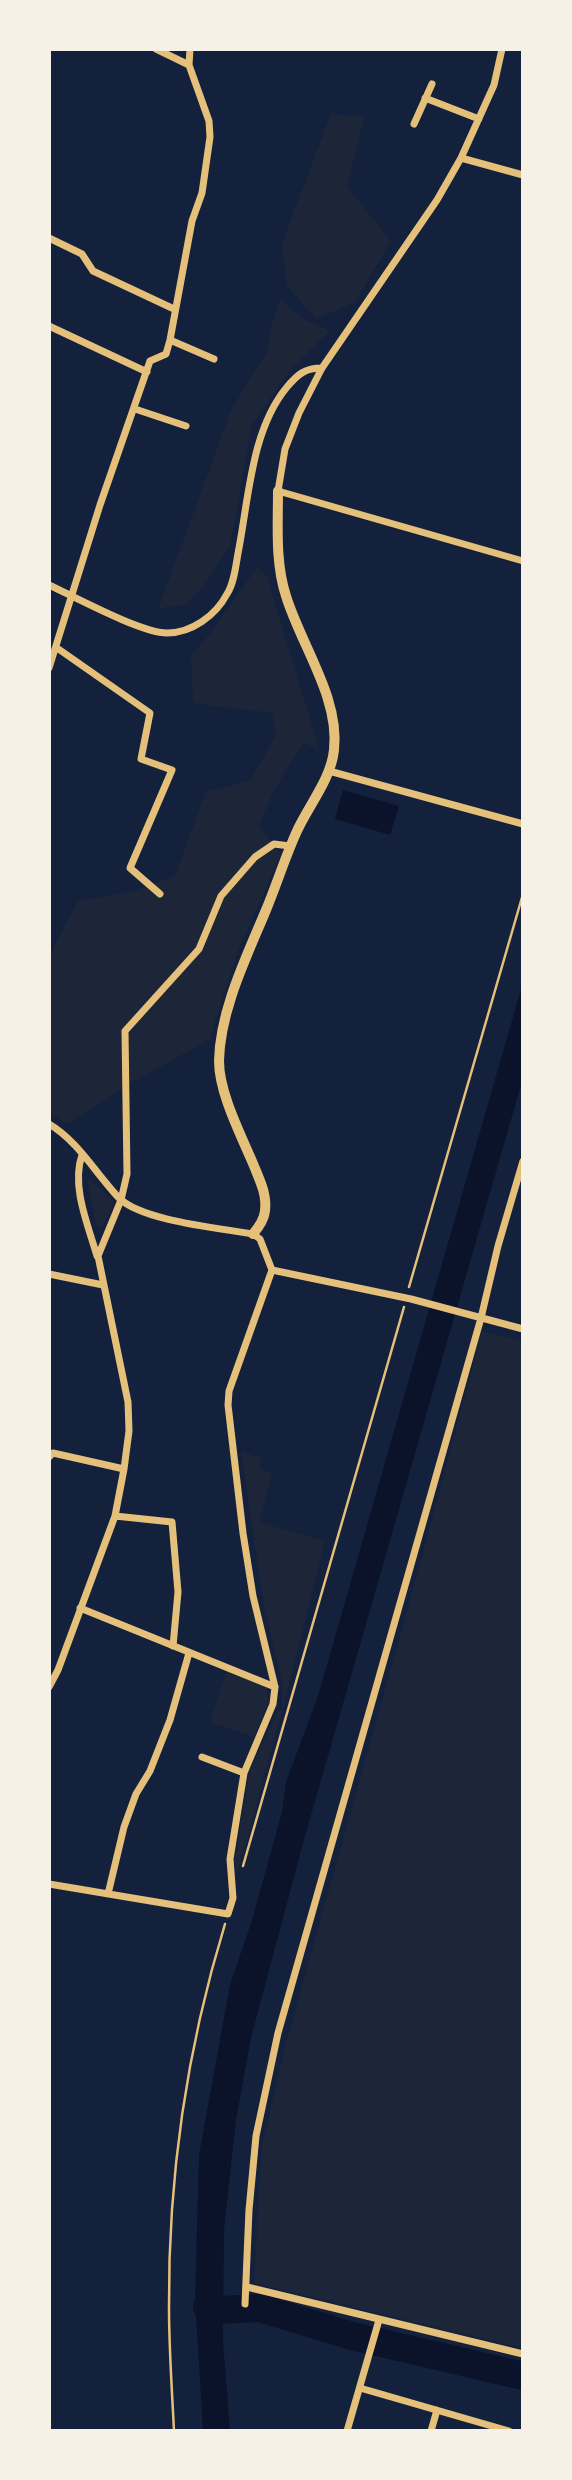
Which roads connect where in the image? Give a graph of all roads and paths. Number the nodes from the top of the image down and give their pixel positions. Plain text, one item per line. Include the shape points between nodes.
1 (156, 49) edge
2 (190, 49) edge
3 (502, 49) edge
4 (190, 65) junction
5 (432, 83) dead end
6 (425, 98) junction
7 (479, 119) junction
8 (414, 124) dead end
9 (461, 158) junction
10 (523, 175) edge
11 (49, 239) edge
12 (174, 309) junction
13 (49, 327) edge
14 (170, 340) junction
15 (214, 359) dead end
16 (322, 368) junction
17 (147, 372) junction
18 (135, 409) junction
19 (186, 426) dead end
20 (278, 491) junction
21 (523, 561) edge
22 (49, 585) edge
23 (72, 596) junction
24 (57, 648) junction
25 (49, 665) edge
26 (329, 771) junction
27 (523, 824) edge
28 (290, 846) junction
29 (160, 894) dead end
30 (523, 894) edge
31 (49, 1124) edge
32 (82, 1155) junction
33 (523, 1161) edge
34 (121, 1200) junction
35 (253, 1234) junction
36 (98, 1256) junction
37 (272, 1270) junction
38 (49, 1274) edge
39 (103, 1285) junction
40 (409, 1299) junction
41 (478, 1317) junction
42 (523, 1329) edge
43 (49, 1457) edge
44 (124, 1469) junction
45 (115, 1516) junction
46 (80, 1608) junction
47 (173, 1646) junction
48 (190, 1653) junction
49 (49, 1687) edge
50 (275, 1687) junction
51 (202, 1757) dead end
52 (244, 1773) junction
53 (242, 1867) dead end
54 (49, 1884) edge
55 (108, 1894) junction
56 (228, 1914) junction
57 (247, 2287) junction
58 (245, 2304) dead end
59 (379, 2320) junction
60 (523, 2354) edge
61 (360, 2388) junction
62 (437, 2410) junction
63 (174, 2431) edge
64 (348, 2431) edge
65 (431, 2431) edge
66 (509, 2431) edge

1 - 4 street
2 - 4 street
3 - 7 street via 494,85
4 - 12 street via 210,137 202,193
5 - 6 street
6 - 7 street
6 - 8 street
7 - 9 street
9 - 10 street
9 - 16 street
11 - 12 street via 82,254 93,271
12 - 14 street
13 - 17 street
14 - 15 street
14 - 17 street via 166,354 150,361
16 - 20 street via 290,431
16 - 23 street via 299,373 272,408 260,436 228,594 208,619 168,633 149,630
17 - 18 street
18 - 19 street
18 - 23 street
20 - 21 street
20 - 26 street via 284,592 333,714 335,742
22 - 23 street
23 - 24 street
24 - 25 street
24 - 29 street via 150,713 141,759 173,770 130,869
26 - 27 street
26 - 28 street
28 - 34 street via 274,844 255,857 221,896 199,949 125,1031 127,1174
28 - 35 street via 230,997 219,1062 233,1114 265,1193 265,1213
30 - 40 path
31 - 32 street
32 - 34 street
32 - 36 street via 77,1169
33 - 41 street
34 - 35 street via 146,1214
34 - 36 street
35 - 37 street via 260,1239
36 - 39 street
37 - 40 street
37 - 50 street via 228,1405 251,1583
38 - 39 street
39 - 44 street via 128,1402
40 - 41 street
40 - 53 path
41 - 42 street
41 - 57 street via 278,2033 256,2136
43 - 44 street via 52,1453
44 - 45 street
45 - 46 street
45 - 47 street via 172,1522 178,1592
46 - 47 street
46 - 49 street
47 - 48 street
48 - 50 street
48 - 55 street via 170,1720 124,1827
50 - 52 street via 273,1704
51 - 52 street
52 - 56 street via 230,1859 233,1898
54 - 55 street
55 - 56 street
56 - 63 path via 190,2058 172,2199 169,2308
57 - 58 street
57 - 59 street
59 - 60 street
59 - 61 street
61 - 62 street
61 - 64 street
62 - 65 street
62 - 66 street

